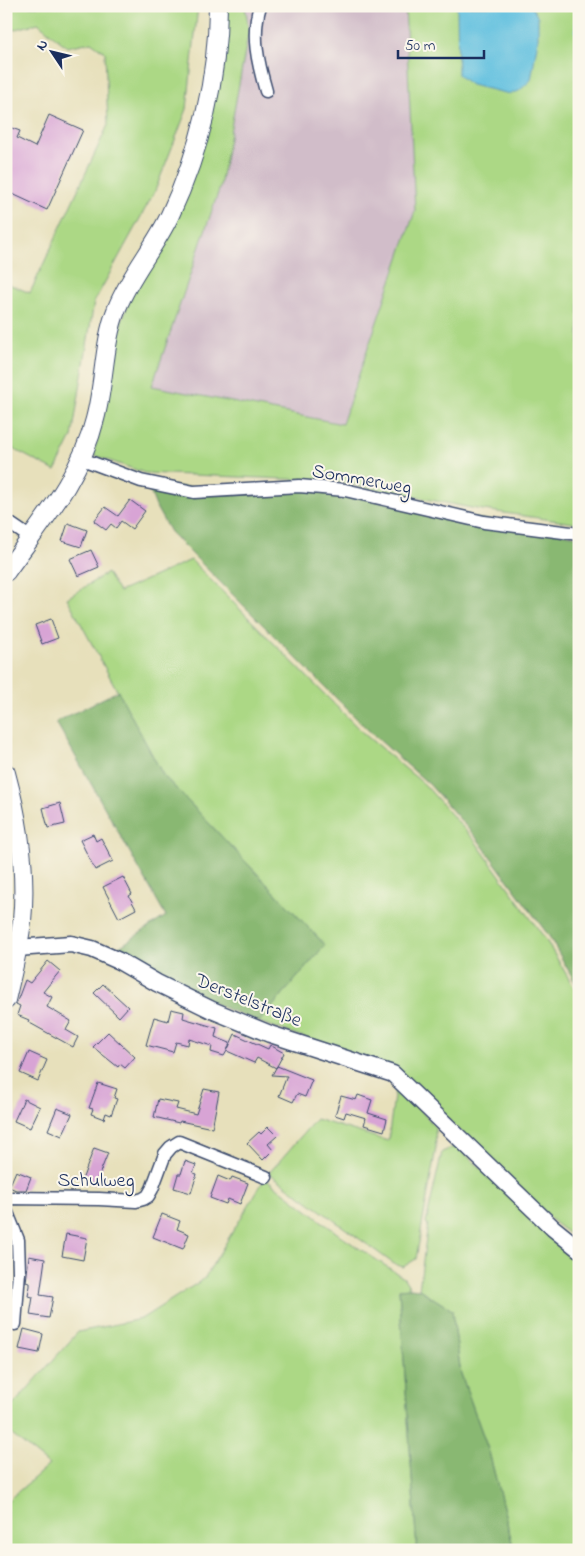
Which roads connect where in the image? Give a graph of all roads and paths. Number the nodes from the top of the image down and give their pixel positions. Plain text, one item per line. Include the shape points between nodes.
1 (218, 6) edge
2 (260, 6) edge
3 (266, 91) dead end
4 (82, 459) junction
5 (6, 521) edge
6 (579, 534) edge
7 (31, 538) junction
8 (6, 572) edge
9 (6, 773) edge
10 (17, 948) junction
11 (6, 1000) edge
12 (266, 1177) dead end
13 (6, 1198) edge
14 (6, 1210) edge
15 (579, 1249) edge
16 (15, 1324) dead end

1 - 4 main road via 207,109 198,140 170,216 112,322 96,417
2 - 3 street via 256,53
4 - 6 street, Sommerweg via 141,481 194,492 299,486 345,490 484,522
4 - 7 main road
5 - 7 street
7 - 8 main road
9 - 10 main road via 16,810 22,863 22,920
10 - 11 main road
10 - 15 street, Derstelstraße via 71,944 92,949 157,983 270,1034 393,1074 553,1228
12 - 13 street, Schulweg via 179,1142 165,1154 152,1189 143,1199
14 - 16 street via 18,1240

